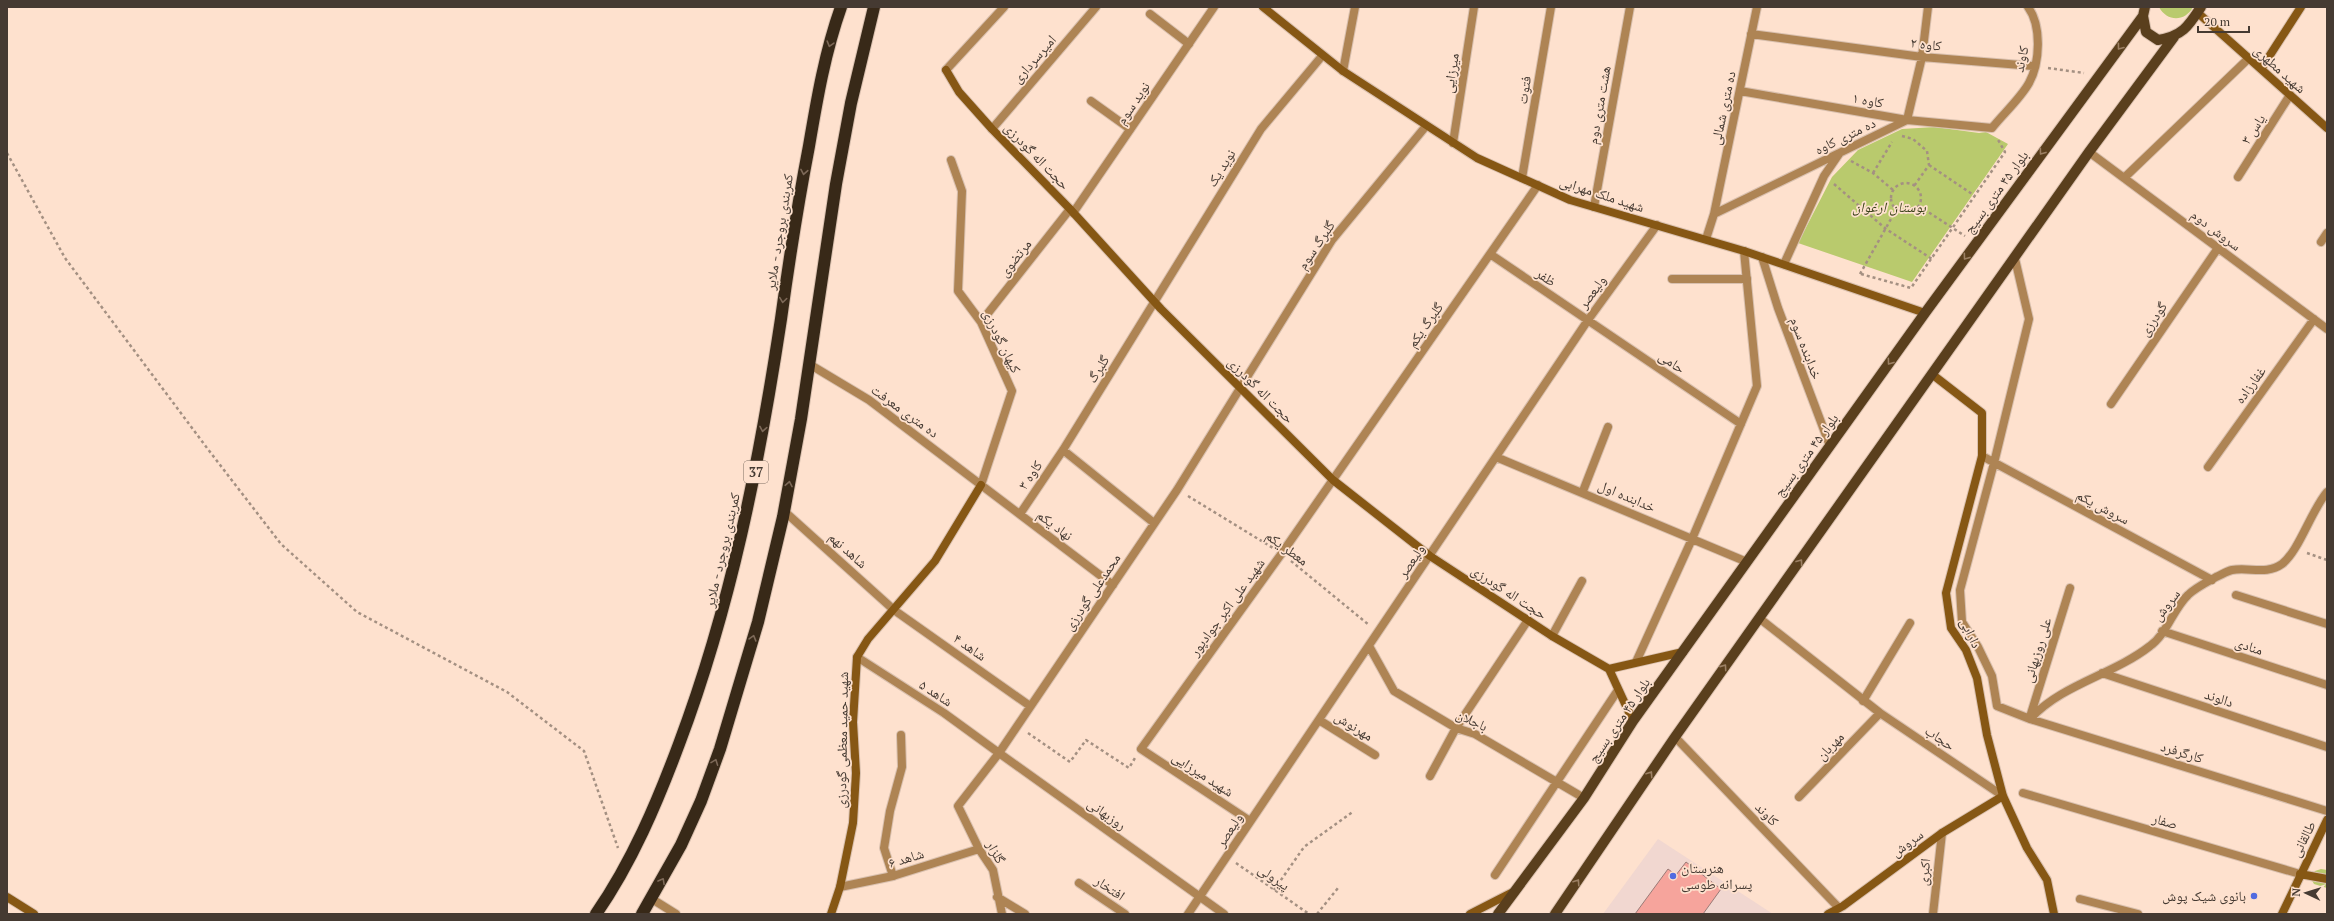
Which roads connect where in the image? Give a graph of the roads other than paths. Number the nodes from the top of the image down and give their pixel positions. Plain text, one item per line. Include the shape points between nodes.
1 (841, 7) edge
2 (874, 7) edge
3 (1004, 7) edge
4 (1096, 7) edge
5 (1214, 7) edge
6 (1263, 7) edge
7 (1355, 7) edge
8 (1474, 7) edge
9 (1550, 7) edge
10 (1630, 7) edge
11 (1757, 7) edge
12 (1928, 7) edge
13 (2028, 7) edge
14 (2301, 7) edge
15 (2200, 10) edge
16 (2144, 11) edge
17 (1150, 14) dead end
18 (1751, 34) junction
19 (2174, 37) junction
20 (1189, 44) junction
21 (1322, 56) junction
22 (1922, 57) junction
23 (2249, 58) junction
24 (2033, 66) junction
25 (2261, 69) junction
26 (1343, 71) junction
27 (1740, 91) junction
28 (2290, 95) junction
29 (1092, 101) dead end
30 (1907, 120) junction
31 (1426, 126) junction
32 (1992, 128) joint
33 (2327, 128) edge
34 (992, 129) junction
35 (1130, 129) junction
36 (1453, 143) junction
37 (2089, 152) junction
38 (1839, 154) junction
39 (951, 160) dead end
40 (2238, 177) dead end
41 (1522, 178) junction
42 (2124, 178) junction
43 (1538, 185) junction
44 (1594, 207) junction
45 (1072, 211) junction
46 (1714, 214) junction
47 (1657, 225) junction
48 (2327, 233) edge
49 (1706, 240) junction
50 (2321, 242) dead end
51 (2218, 248) junction
52 (1744, 251) junction
53 (1490, 254) junction
54 (1762, 257) junction
55 (2015, 259) junction
56 (1784, 264) junction
57 (1672, 279) dead end
58 (1747, 279) junction
59 (1155, 302) junction
60 (1925, 313) junction
61 (2314, 319) junction
62 (1588, 320) junction
63 (981, 322) junction
64 (2327, 329) edge
65 (809, 364) junction
66 (1933, 375) junction
67 (1240, 388) junction
68 (2111, 404) dead end
69 (1741, 424) junction
70 (1608, 428) dead end
71 (1830, 446) junction
72 (1063, 450) junction
73 (1982, 456) junction
74 (1496, 457) junction
75 (1994, 463) junction
76 (2208, 467) dead end
77 (1333, 480) junction
78 (981, 485) junction
79 (1583, 491) junction
80 (2327, 492) edge
81 (784, 511) junction
82 (1020, 514) junction
83 (1154, 523) junction
84 (1692, 538) junction
85 (1430, 556) junction
86 (1747, 562) junction
87 (2212, 580) junction
88 (1582, 581) dead end
89 (1112, 585) junction
90 (2070, 588) dead end
91 (2236, 595) dead end
92 (894, 610) junction
93 (1759, 618) junction
94 (1528, 620) junction
95 (1910, 623) dead end
96 (2327, 624) edge
97 (2162, 631) junction
98 (1552, 636) junction
99 (1369, 646) junction
100 (1683, 652) junction
101 (857, 656) junction
102 (1636, 662) junction
103 (1609, 669) junction
104 (2102, 673) junction
105 (2327, 685) edge
106 (1618, 690) junction
107 (1863, 700) junction
108 (1030, 706) junction
109 (1880, 713) junction
110 (2030, 719) junction
111 (1319, 720) junction
112 (1633, 721) junction
113 (1456, 728) junction
114 (901, 735) dead end
115 (1675, 736) junction
116 (2327, 747) edge
117 (1141, 749) joint
118 (999, 753) junction
119 (1375, 755) dead end
120 (1430, 776) dead end
121 (1558, 782) junction
122 (2023, 793) dead end
123 (2003, 796) junction
124 (1799, 797) dead end
125 (1584, 798) junction
126 (958, 806) joint
127 (2327, 811) edge
128 (2327, 820) edge
129 (1250, 821) junction
130 (1942, 834) junction
131 (979, 849) junction
132 (2300, 874) junction
133 (1495, 875) dead end
134 (893, 876) junction
135 (2327, 879) edge
136 (1079, 883) dead end
137 (840, 886) junction
138 (1514, 891) junction
139 (1201, 896) junction
140 (7, 897) edge
141 (997, 897) junction
142 (652, 899) junction
143 (2080, 899) dead end
144 (1839, 908) junction
145 (34, 914) edge
146 (596, 914) edge
147 (642, 914) edge
148 (676, 914) edge
149 (831, 914) edge
150 (999, 914) edge
151 (1025, 914) edge
152 (1125, 914) edge
153 (1188, 914) edge
154 (1224, 914) edge
155 (1470, 914) edge
156 (1498, 914) edge
157 (1555, 914) edge
158 (1828, 914) edge
159 (1933, 914) edge
160 (2054, 914) edge
161 (2138, 914) edge
162 (2282, 914) edge

1 -> 146 highway, کمربندی بروجرد - ملایر / 37 via 824,65 811,131 768,403 732,579 690,716 655,804 625,867
2 - 65 highway, 37 via 851,103 836,184
3 - 34 street, حجت اله گودرزی via 946,70 959,92
4 - 34 street, امیرسرداری
5 - 20 street, نوید سوم
6 - 21 street, شهید ملک مهرابی
7 - 26 street
8 - 36 street, میرزایی
9 - 41 street, فتوت
10 - 44 street, هشت متری دوم
11 - 18 street, ده متری شمالی
12 - 22 street
13 - 24 street, کاوند via 2037,27 2038,49
14 - 25 street
15 - 19 main road via 2191,23
15 - 23 street, شهید مطهری
16 - 19 main road via 2146,32 2158,40
16 -> 60 main road, بلوار ۴۵ متری بسیج
17 - 20 street
18 - 22 street, کاوه ۲
18 - 27 street, ده متری شمالی
19 - 37 main road
20 - 35 street, نوید سوم
21 - 26 street, شهید ملک مهرابی
21 - 59 street, نوید یک via 1261,129
22 - 24 street, کاوه ۲
22 - 30 street
23 - 25 street, شهید مطهری
23 - 42 street
24 - 32 street, کاوند via 2029,83
25 - 28 street, شهید مطهری
26 - 31 street, شهید ملک مهرابی
27 - 30 street, کاوه ۱
27 - 46 street, ده متری شمالی
28 - 33 street, شهید مطهری
28 - 40 street, یاس ۳
29 - 35 street
30 - 32 street, کاوه ۱
30 - 38 street, ده متری کاوه
31 - 36 street, شهید ملک مهرابی
31 - 67 street, گلبرگ سوم via 1332,240
34 - 45 street, حجت اله گودرزی
35 - 45 street, نوید سوم
36 - 41 street, شهید ملک مهرابی via 1477,158
37 - 42 street, سروش دوم
37 - 55 main road
38 - 46 street, ده متری کاوه
38 - 56 street via 1824,176
39 - 63 street, کیهان گودرزی via 962,190 958,291
41 - 43 street, شهید ملک مهرابی
42 - 51 street, سروش دوم
43 - 44 street, شهید ملک مهرابی via 1570,200
43 - 53 street, گلبرگ یکم
44 - 47 street, شهید ملک مهرابی
45 - 59 street, حجت اله گودرزی
45 - 63 street, مرتضوی
46 - 49 street
47 - 49 street, شهید ملک مهرابی
47 - 62 street, ولیعصر
48 - 50 street
49 - 52 street, شهید ملک مهرابی
51 - 61 street, سروش دوم
51 - 68 street, گودرزی
52 - 54 street, شهید ملک مهرابی
52 - 58 street
53 - 62 street, ظفر
53 - 77 street, گلبرگ یکم
54 - 56 street, شهید ملک مهرابی
54 - 71 street, خدابنده سوم via 1778,308
55 - 66 main road
55 - 75 street via 2029,319
56 - 60 street, شهید ملک مهرابی
57 - 58 street
58 - 69 street via 1757,386
59 - 67 street, حجت اله گودرزی
59 - 72 street, گلبرگ
60 -> 71 main road, بلوار ۴۵ متری بسیج
61 - 64 street, سروش دوم
61 - 76 street, غفارزاده
62 - 69 street, حامی
62 - 74 street, ولیعصر
63 - 78 street, کیهان گودرزی via 1012,391
65 - 78 street, ده متری معرفت via 869,400
81 -> 65 highway, 37
66 - 73 street, دارابی via 1982,413
93 -> 66 main road
67 - 77 street, حجت اله گودرزی
67 - 83 street, محمدعلی گودرزی
69 - 84 street
70 - 79 street
71 - 86 main road, بلوار ۴۵ متری بسیج
72 - 82 street, کاوه ۳
72 - 83 street
73 - 75 street, سروش یکم
73 - 123 street, دارابی via 1946,593 1951,628 1966,650 1977,678 1987,735
74 - 79 street, خدابنده اول
74 - 85 street, ولیعصر
75 - 87 street, سروش یکم
75 - 110 street, کارگرفرد via 1960,590 1962,622 1992,676 1997,706
77 - 85 street, حجت اله گودرزی
77 - 117 street, شهید علی اکبر جوادپور
78 - 82 street, نهاد یکم
78 - 92 street, شهید حمید معظمی گودرزی via 935,561
79 - 84 street, خدابنده اول
80 - 87 street, سروش via 2306,525 2295,549 2283,563 2272,570 2232,570
81 - 92 street, شاهد نهم
142 -> 81 highway, 37 via 681,845 720,749 758,622
82 - 89 street, نهاد یکم
83 - 89 street, محمدعلی گودرزی
84 - 86 street, خدابنده اول
84 - 102 street
85 - 94 street, حجت اله گودرزی
85 - 99 street, ولیعصر
86 - 100 main road, بلوار ۴۵ متری بسیج
87 - 97 street, سروش via 2187,596
88 - 98 street
89 - 108 street, محمدعلی گودرزی
90 - 110 street, علی روزبهانی
91 - 96 street
92 - 101 street, شهید حمید معظمی گودرزی via 868,639
92 - 108 street, شاهد ۴
93 - 107 street, حجاب
115 -> 93 main road
94 - 98 street, حجت اله گودرزی
94 - 113 street
95 - 107 street
97 - 104 street, سروش via 2152,645 2126,662
97 - 105 street, منادی
98 - 103 street, حجت اله گودرزی
99 - 111 street, ولیعصر
99 - 113 street, باجلان via 1394,691
100 - 102 street
100 - 112 main road, بلوار ۴۵ متری بسیج
101 - 118 street, شاهد ۵ via 944,713
101 - 137 street, شهید حمید معظمی گودرزی via 853,722 856,773 853,823
102 - 103 street
103 - 106 street
104 - 110 street, سروش via 2041,707
104 - 116 street, دالوند
106 - 112 street
106 - 121 street
107 - 109 street, حجاب
108 - 118 street, محمدعلی گودرزی
109 - 123 street, حجاب
109 - 124 street, مهربان
110 - 127 street, کارگرفرد
111 - 119 street, مهرنوش
111 - 129 street, ولیعصر
112 - 125 main road, بلوار ۴۵ متری بسیج
113 - 120 street
113 - 121 street, باجلان via 1475,734
114 - 134 street via 902,767 890,811 884,848
115 - 144 street, کاوند
157 -> 115 main road
117 - 129 street, شهید میرزایی
118 - 126 street, محمدعلی گودرزی
118 - 139 street, روزبهانی
121 - 125 street, باجلان
121 - 133 street
122 - 132 street, صفار
123 - 130 street, سروش
123 - 160 street, دارابی via 2027,848 2047,880
125 - 138 main road, بلوار ۴۵ متری بسیج
126 - 131 street, گلزار
128 - 132 street, طالقانی
129 - 139 street, ولیعصر
130 - 144 street, سروش
130 - 159 street, اکبری
131 - 134 street, شاهد ۶
131 - 141 street, گلزار via 993,870
132 - 135 street
132 - 162 street, طالقانی
134 - 137 street, شاهد ۶
136 - 152 street, افتخار
137 - 149 street, شهید حمید معظمی گودرزی
138 - 155 street
138 - 156 main road, بلوار ۴۵ متری بسیج
139 - 153 street, ولیعصر
139 - 154 street, روزبهانی
140 - 145 street
141 - 150 street, گلزار
141 - 151 street
142 - 147 highway, 37
142 - 148 street
143 - 161 street
144 - 158 street, سروش

